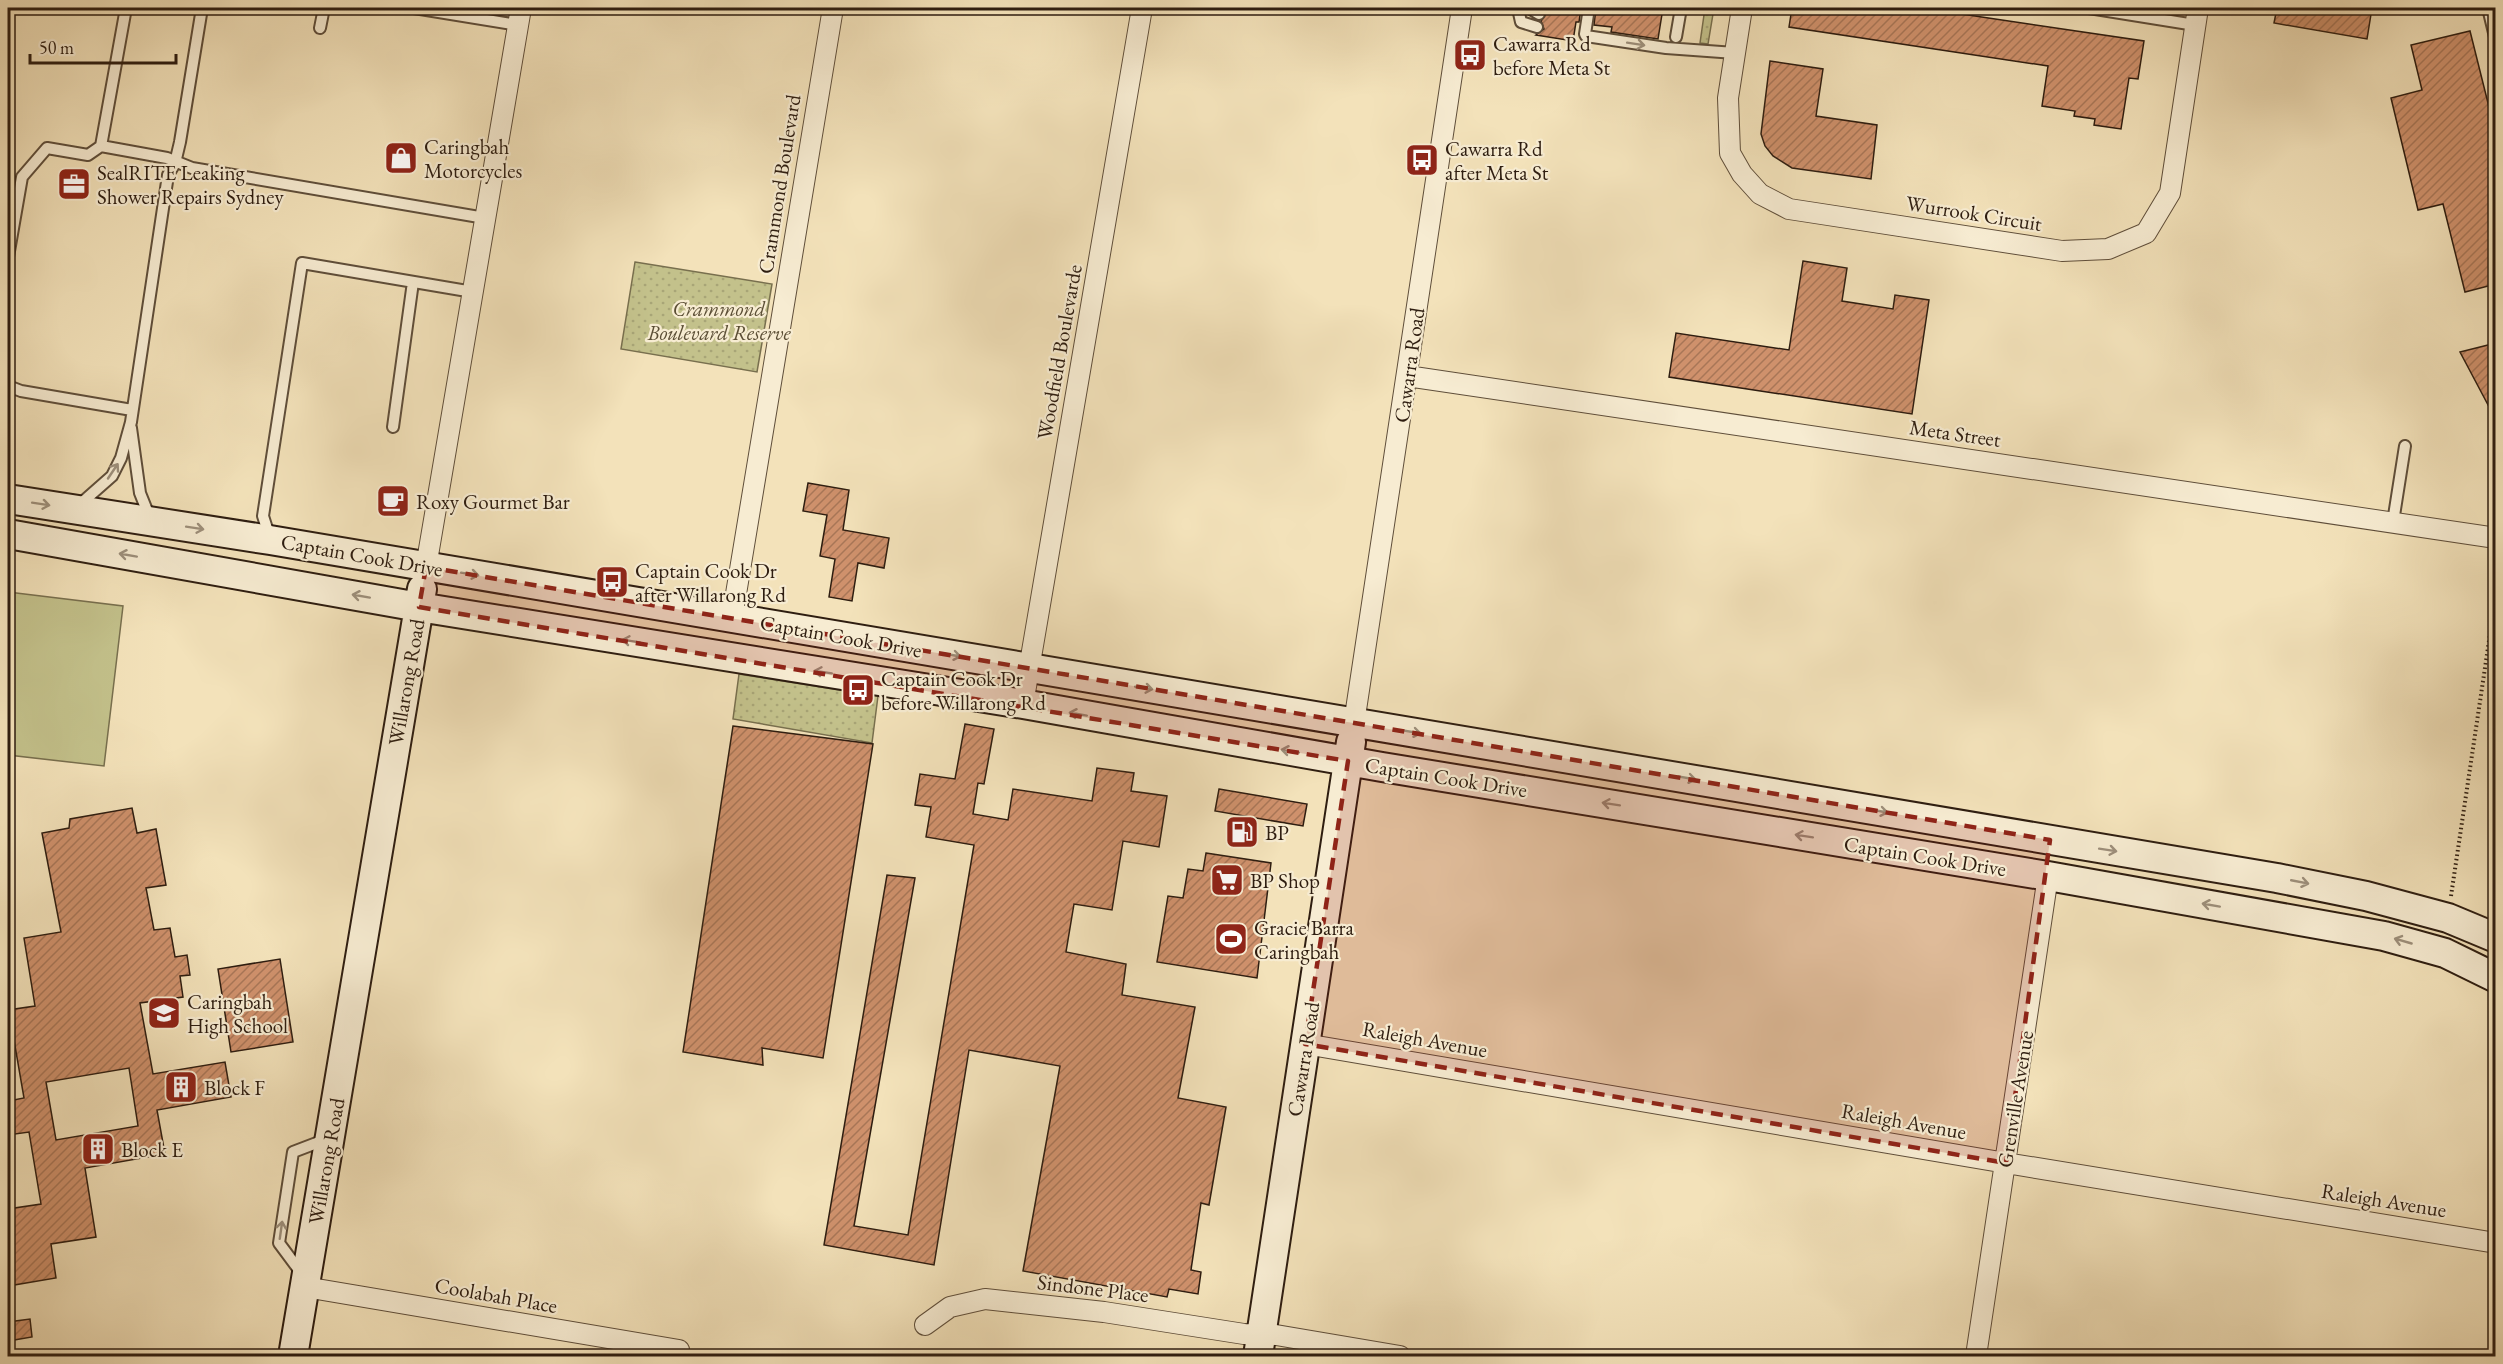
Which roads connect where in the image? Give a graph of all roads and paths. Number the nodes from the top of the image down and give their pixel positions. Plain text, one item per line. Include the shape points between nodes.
1 (126, 8) edge
2 (202, 8) edge
3 (324, 8) edge
4 (414, 8) edge
5 (833, 8) edge
6 (1142, 8) edge
7 (1461, 8) edge
8 (1521, 8) edge
9 (1529, 8) edge
10 (1589, 8) edge
11 (1681, 8) edge
12 (1742, 8) edge
13 (2089, 8) edge
14 (2488, 8) edge
15 (1539, 14) dead end
16 (520, 16) edge
17 (2197, 16) edge
18 (1537, 27) dead end
19 (320, 28) dead end
20 (1676, 37) dead end
21 (2496, 41) edge
22 (1735, 53) junction
23 (101, 146) junction
24 (176, 163) junction
25 (485, 218) junction
26 (8, 257) edge
27 (413, 282) junction
28 (473, 292) junction
29 (1407, 376) junction
30 (8, 387) edge
31 (132, 410) junction
32 (131, 422) junction
33 (393, 428) dead end
34 (2405, 446) dead end
35 (8, 499) edge
36 (75, 509) junction
37 (152, 521) junction
38 (2393, 522) junction
39 (8, 534) edge
40 (2496, 538) edge
41 (270, 540) junction
42 (426, 567) junction
43 (2496, 594) edge
44 (419, 607) junction
45 (732, 618) junction
46 (1029, 669) junction
47 (1023, 704) junction
48 (1354, 723) junction
49 (1348, 761) junction
50 (2050, 840) junction
51 (2048, 876) junction
52 (2448, 918) junction
53 (2496, 928) edge
54 (2496, 938) edge
55 (2445, 953) junction
56 (2496, 969) edge
57 (2496, 978) edge
58 (1305, 1044) junction
59 (2006, 1163) junction
60 (2496, 1243) edge
61 (305, 1283) junction
62 (925, 1325) dead end
63 (1260, 1346) edge
64 (679, 1350) dead end
65 (293, 1356) edge
66 (1400, 1356) edge
67 (1976, 1356) edge

1 - 23 lane
2 - 24 lane
3 - 19 lane
4 - 16 lane
5 - 45 street, Crammond Boulevard
6 - 46 street, Woodfield Boulevarde
7 - 29 street, Cawarra Road
8 - 18 lane via 1521,22
9 - 15 lane
10 -> 22 lane via 1580,33 1587,36
11 - 20 lane
12 - 22 street, Wurrook Circuit
13 - 17 lane
14 - 21 lane
16 - 25 street, Willarong Road
17 - 22 street, Wurrook Circuit via 2170,193 2146,233 2108,249 2062,251 1789,209 1760,194 1730,153 1728,98
23 - 24 lane
23 - 26 lane via 88,155 46,148 28,169 22,177
24 - 25 lane
24 - 31 lane via 168,175
25 - 28 street, Willarong Road
27 - 28 lane
27 - 33 lane
27 - 41 lane via 302,263 263,516
28 - 42 street, Willarong Road
29 - 38 street, Meta Street
29 - 48 street, Cawarra Road
30 - 31 lane
31 - 32 lane
36 -> 32 lane via 112,476
32 - 37 lane via 140,493
34 - 38 lane
35 -> 36 main road, Captain Cook Drive
36 - 37 main road, Captain Cook Drive
37 -> 41 main road, Captain Cook Drive
38 - 40 street, Meta Street
44 -> 39 main road, Captain Cook Drive
41 - 42 main road, Captain Cook Drive
42 - 44 main road, Willarong Road
42 -> 45 main road, Captain Cook Drive
43 - 52 path
47 -> 44 main road, Captain Cook Drive
44 - 61 main road, Willarong Road
45 -> 46 main road, Captain Cook Drive
46 - 47 street, Woodfield Boulevarde
46 -> 48 main road, Captain Cook Drive
49 -> 47 main road, Captain Cook Drive
48 - 49 main road, Captain Cook Drive
48 -> 50 main road, Captain Cook Drive
51 -> 49 main road, Captain Cook Drive
49 - 58 main road, Cawarra Road
50 - 51 main road, Grenville Avenue
50 -> 52 main road, Captain Cook Drive via 2288,880
55 -> 51 main road, Captain Cook Drive via 2384,936
51 - 59 street, Grenville Avenue
52 - 53 street
52 - 54 main road, Captain Cook Drive
55 - 56 street
55 - 57 main road, Captain Cook Drive
58 - 59 street, Raleigh Avenue
58 - 63 main road, Cawarra Road
59 - 60 street, Raleigh Avenue
59 - 67 street, Grenville Avenue
61 - 64 street, Coolabah Place
61 - 65 main road, Willarong Road
62 - 63 street, Sindone Place via 950,1307 985,1299 1104,1312
63 - 66 street, Sindone Place

